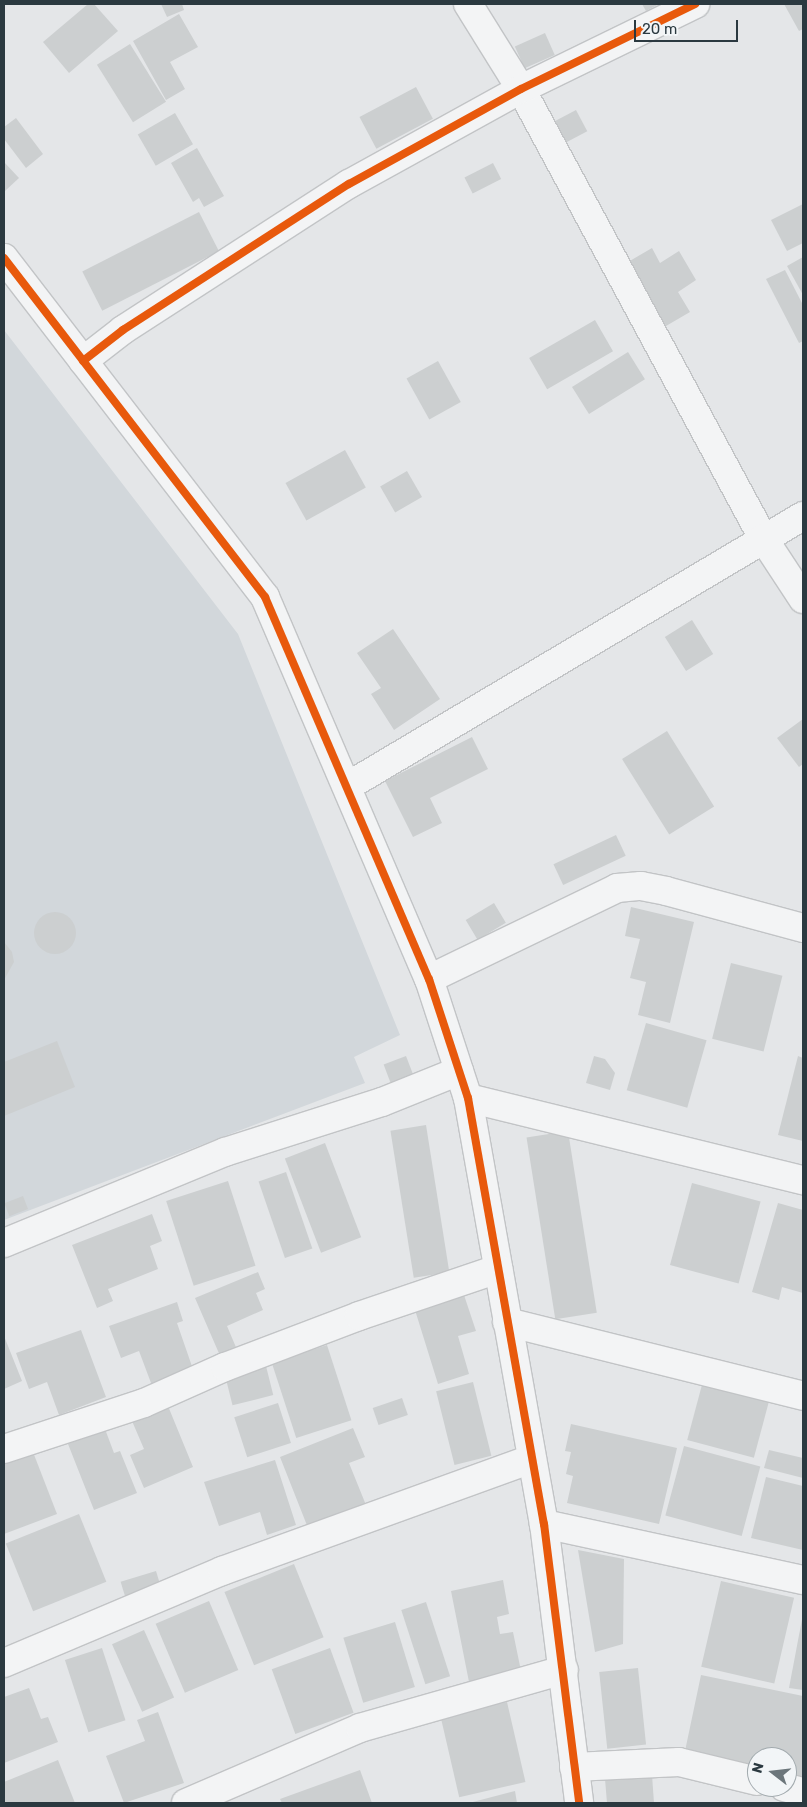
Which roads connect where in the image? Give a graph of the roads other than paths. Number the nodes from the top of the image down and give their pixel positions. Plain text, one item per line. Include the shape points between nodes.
1 (468, 4) edge
2 (694, 4) edge
3 (521, 89) junction
4 (4, 258) edge
5 (83, 361) junction
6 (803, 516) edge
7 (763, 538) junction
8 (803, 599) edge
9 (348, 786) junction
10 (803, 928) edge
11 (430, 979) junction
12 (459, 1071) junction
13 (468, 1098) junction
14 (803, 1180) edge
15 (4, 1243) edge
16 (498, 1269) junction
17 (507, 1322) junction
18 (803, 1396) edge
19 (4, 1449) edge
20 (531, 1459) junction
21 (544, 1524) junction
22 (803, 1580) edge
23 (4, 1663) edge
24 (564, 1670) junction
25 (574, 1767) junction
26 (747, 1778) edge
27 (186, 1803) edge
28 (579, 1803) edge

1 - 3 street
2 - 3 street
3 - 5 street via 349,184 123,330
3 - 7 street
4 - 5 street
5 - 9 street via 265,597
6 - 7 street
7 - 8 street
7 - 9 street
9 - 11 street
10 - 11 street via 666,891 641,886 617,888
11 - 12 street
12 - 13 street
12 - 15 street via 382,1102 225,1152
13 - 14 street
13 - 16 street
16 - 17 street
16 - 19 street via 341,1323 144,1402
17 - 18 street
17 - 20 street
20 - 21 street
20 - 23 street via 222,1571
21 - 22 street
21 - 24 street
24 - 25 street
24 - 27 street via 360,1728
25 - 26 street via 679,1762
25 - 28 street

